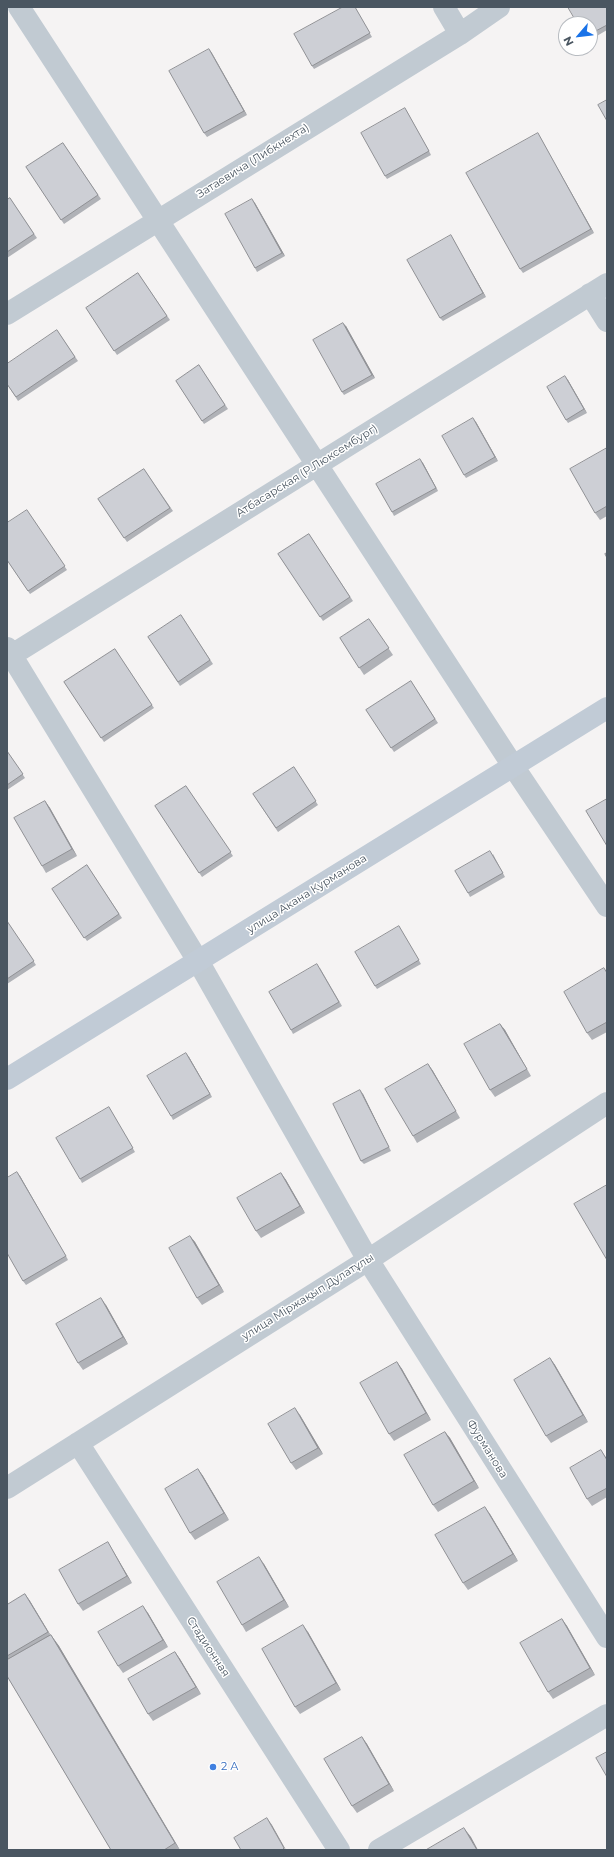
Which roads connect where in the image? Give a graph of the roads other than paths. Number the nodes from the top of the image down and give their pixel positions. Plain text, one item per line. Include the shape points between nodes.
1 (19, 7) edge
2 (444, 7) edge
3 (499, 7) edge
4 (460, 34) junction
5 (157, 220) junction
6 (598, 289) edge
7 (7, 314) edge
8 (607, 321) edge
9 (316, 465) junction
10 (8, 653) edge
11 (607, 708) edge
12 (513, 766) junction
13 (607, 906) edge
14 (198, 961) junction
15 (7, 1079) edge
16 (607, 1103) edge
17 (368, 1260) junction
18 (78, 1443) junction
19 (7, 1488) edge
20 (607, 1637) edge
21 (607, 1715) edge
22 (339, 1850) edge
23 (379, 1850) edge

1 - 5 street
2 - 4 street
3 - 4 street, Затаевича (Либкнехта)
4 - 5 street, Затаевича (Либкнехта)
5 - 7 street, Затаевича (Либкнехта)
5 - 9 street
6 - 8 street
6 - 9 street, Атбасарская (Р.Люксембург)
9 - 10 street, Атбасарская (Р.Люксембург)
9 - 12 street
10 - 14 street, Фурманова
11 - 12 main road, улица Акана Курманова
12 - 13 street
12 - 14 main road, улица Акана Курманова
14 - 15 main road, улица Акана Курманова
14 - 17 street, Фурманова
16 - 17 street, улица Міржақып Дулатұлы
17 - 18 street, улица Міржақып Дулатұлы
17 - 20 street, Фурманова
18 - 19 street, улица Міржақып Дулатұлы
18 - 22 street, Стадионная
21 - 23 street

